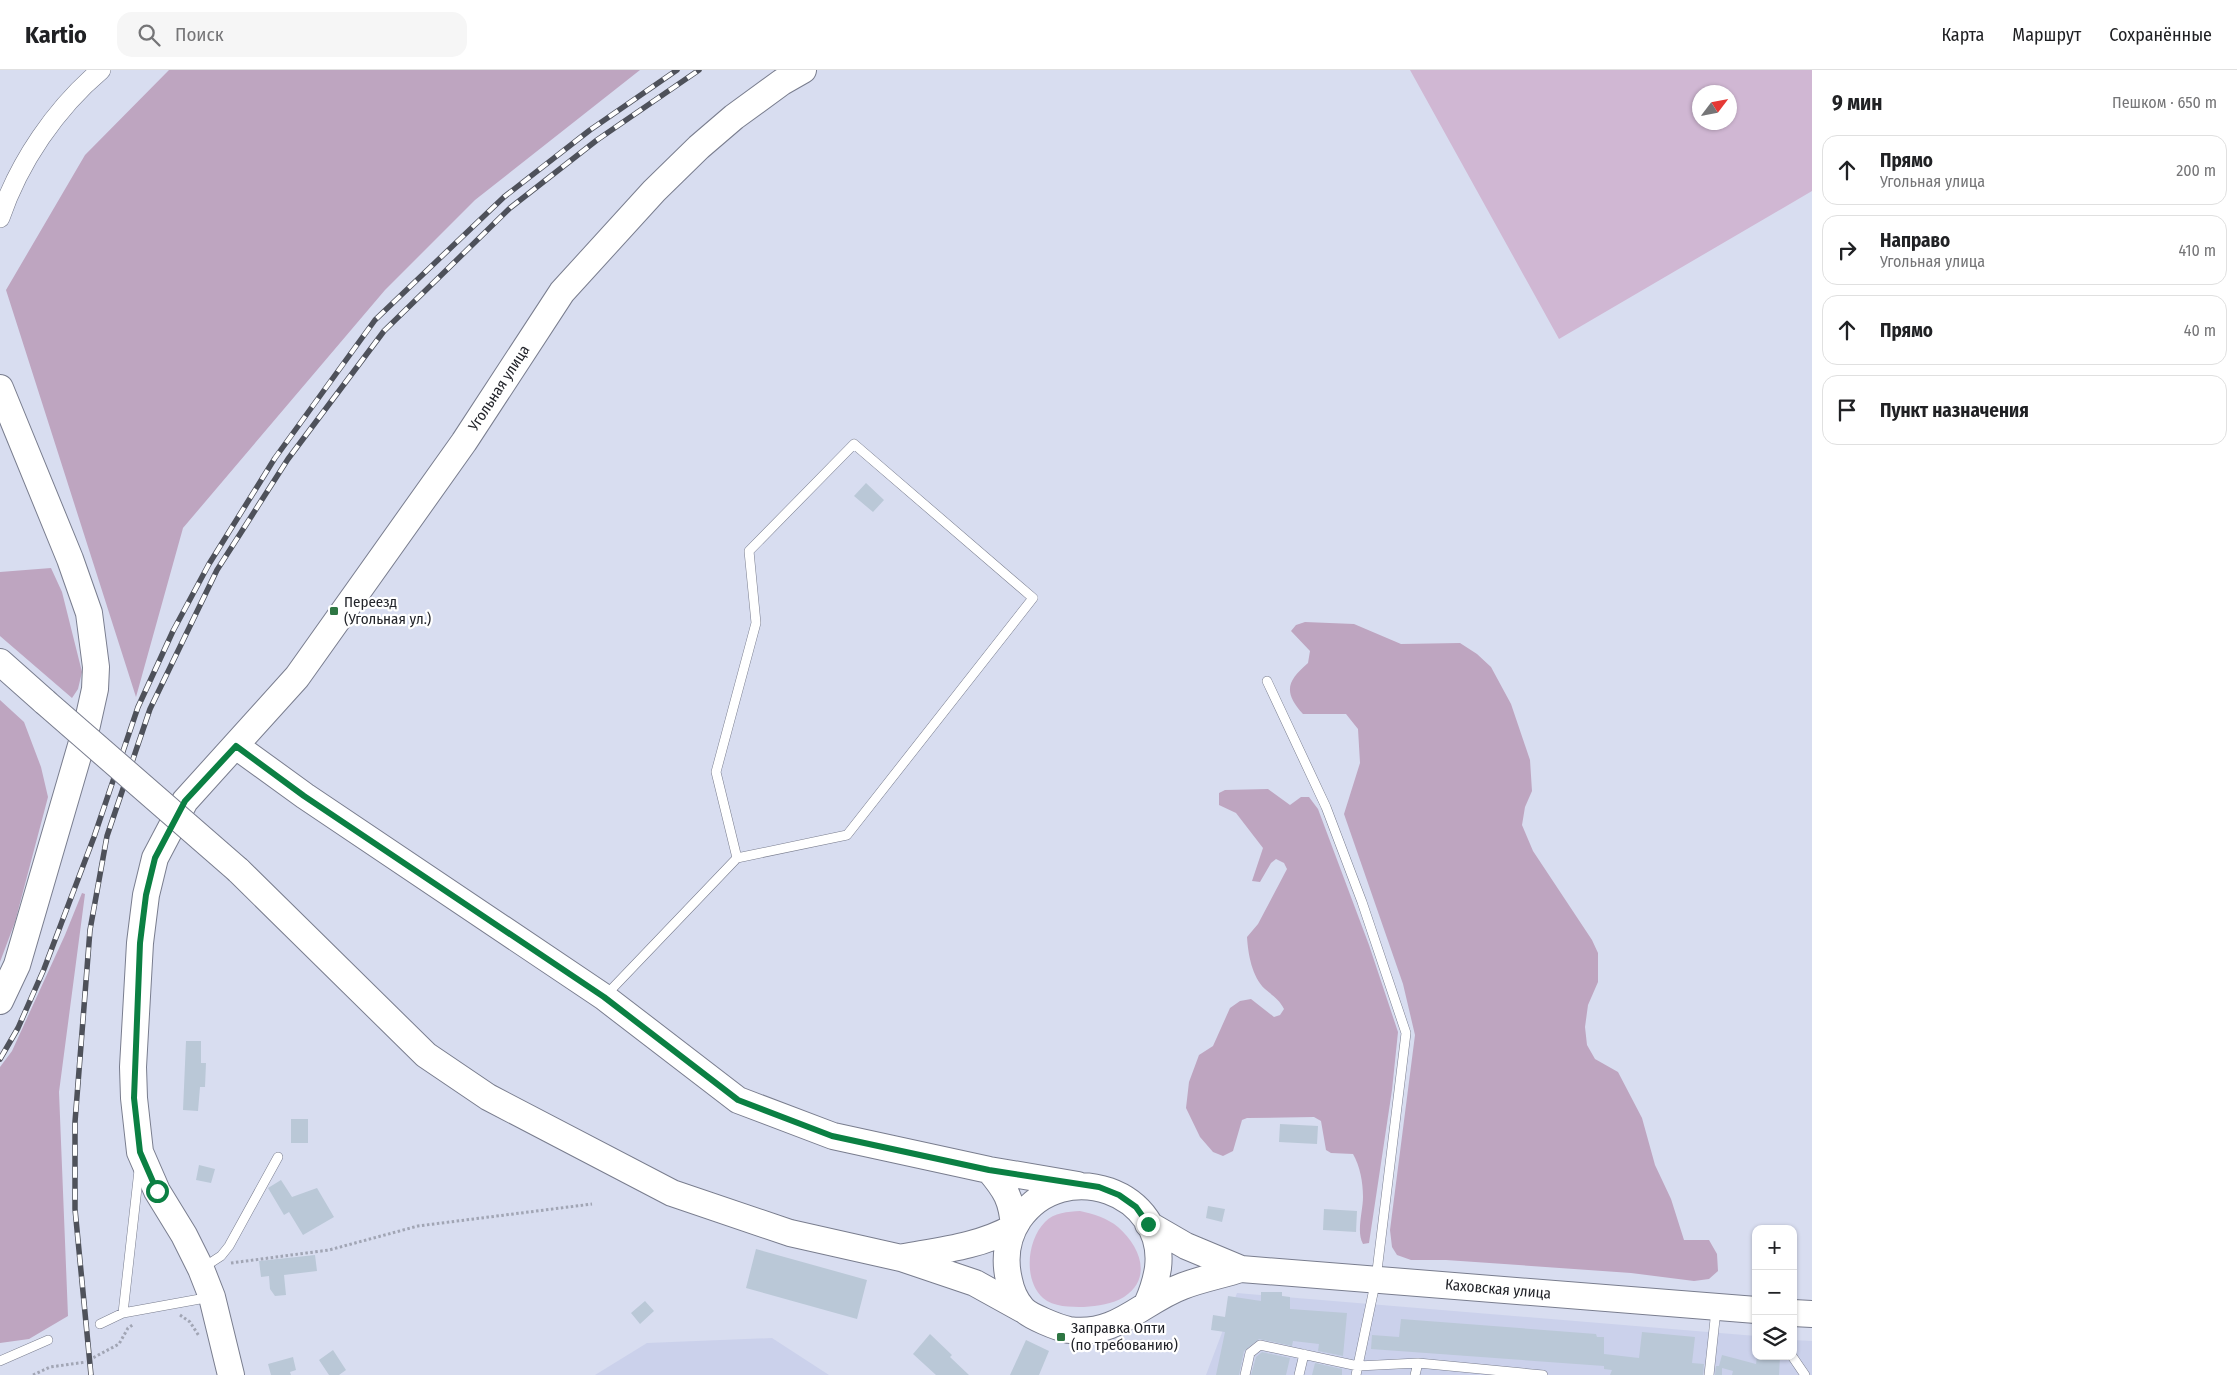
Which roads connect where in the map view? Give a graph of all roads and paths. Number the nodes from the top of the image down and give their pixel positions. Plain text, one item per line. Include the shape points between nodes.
1 (101, 70) edge
2 (803, 70) edge
3 (1, 212) edge
4 (0, 388) edge
5 (0, 662) edge
6 (1267, 681) dead end
7 (236, 746) junction
8 (737, 858) junction
9 (604, 997) junction
10 (0, 1001) edge
11 (140, 1152) junction
12 (278, 1157) dead end
13 (989, 1170) junction
14 (1078, 1185) junction
15 (592, 1204) dead end
16 (1148, 1224) junction
17 (1014, 1227) junction
18 (901, 1258) junction
19 (208, 1265) junction
20 (1241, 1269) junction
21 (1376, 1279) junction
22 (212, 1297) junction
23 (1147, 1304) junction
24 (1716, 1307) junction
25 (1022, 1309) junction
26 (1752, 1310) edge
27 (174, 1312) dead end
28 (123, 1313) junction
29 (1797, 1313) edge
30 (1812, 1314) edge
31 (140, 1322) dead end
32 (100, 1324) dead end
33 (48, 1340) dead end
34 (202, 1340) dead end
35 (1304, 1354) junction
36 (1795, 1360) edge
37 (0, 1361) edge
38 (1418, 1363) junction
39 (1357, 1370) edge
40 (1480, 1372) edge
41 (33, 1375) edge
42 (231, 1375) edge
43 (1245, 1375) edge
44 (1299, 1375) edge
45 (1415, 1375) edge
46 (1538, 1375) edge
47 (1709, 1375) edge
48 (1805, 1375) edge

1 - 3 street via 54,118 30,154
2 - 7 main road, Угольная улица via 742,111 699,147 562,292 464,442 303,669
4 - 10 main road via 89,613 96,667 87,726 17,966
5 - 18 main road, bridge via 238,870 426,1055 488,1097 672,1193 790,1233
6 - 21 lane via 1326,807 1406,1034
7 - 9 main road via 304,796
7 - 11 main road, Угольная улица via 185,801 155,858 146,895 140,943 134,1067
8 - 8 lane via 716,772 756,623 749,550 854,444 1033,598 847,835
8 - 9 lane
9 - 13 main road via 738,1100 832,1136
11 - 19 main road, Угольная улица via 152,1182
11 - 28 lane
12 - 19 lane via 243,1223 228,1246
13 - 14 main road
13 - 17 main road via 1010,1200
14 - 16 main road via 1099,1187 1119,1195 1136,1207
14 - 17 main road via 1040,1198
15 - 19 path via 418,1226 329,1250
16 - 20 main road via 1186,1246
16 - 23 main road via 1156,1245 1158,1267
17 - 18 main road via 969,1246
17 - 25 main road via 1007,1247 1006,1269 1011,1290
18 - 25 main road via 975,1283
19 - 22 main road, Угольная улица
20 - 21 main road, Каховская улица
20 - 23 main road via 1182,1286
21 - 24 main road, Каховская улица
21 - 39 lane
22 - 28 lane
22 - 42 main road, Угольная улица
23 - 25 main road via 1130,1318 1113,1325 1078,1331 1064,1329
24 - 26 main road, Каховская улица
24 - 47 lane
27 - 34 path via 190,1322
28 - 32 lane
29 - 30 main road
31 - 41 path via 128,1328 119,1344 87,1361 50,1368
33 - 37 lane
35 - 39 lane
35 - 43 lane via 1260,1345 1250,1353
35 - 44 lane
36 - 48 lane
38 - 39 lane
38 - 40 lane
38 - 45 lane
40 - 46 lane

